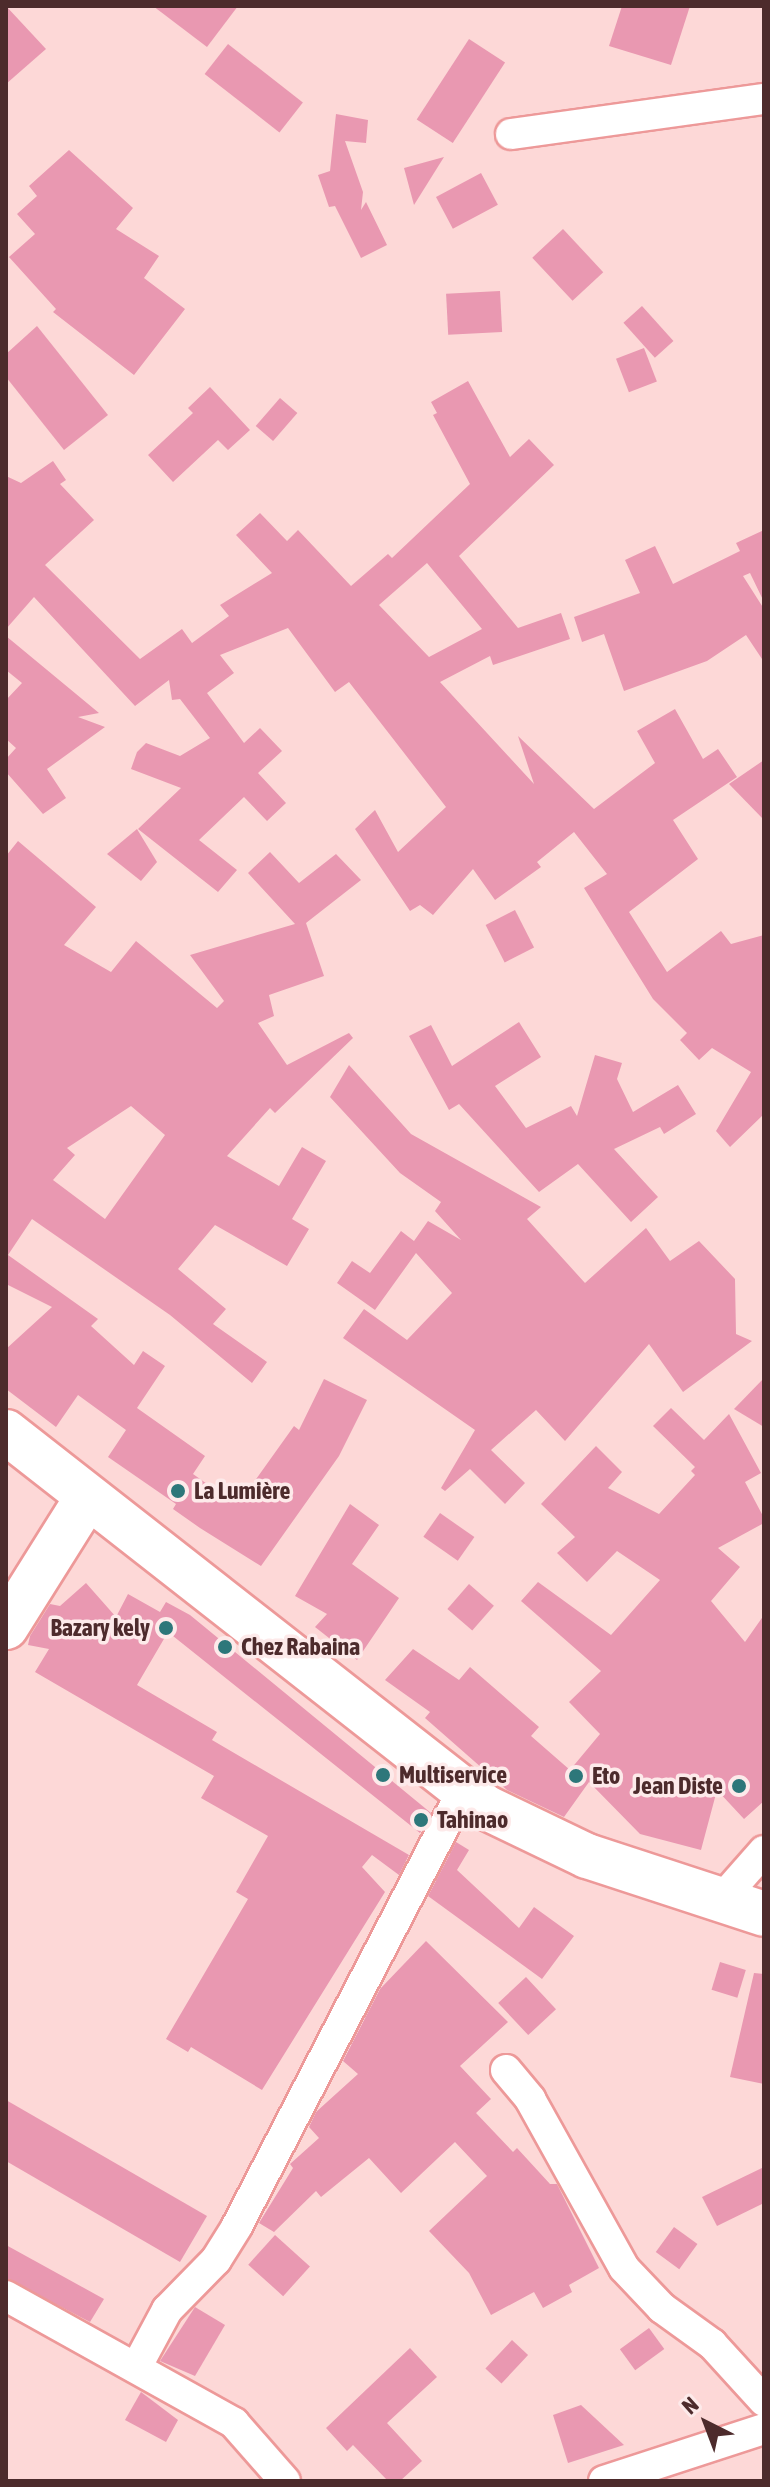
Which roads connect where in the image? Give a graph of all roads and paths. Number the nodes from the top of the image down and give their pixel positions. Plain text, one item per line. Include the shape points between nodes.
1 (764, 99) edge
2 (511, 134) dead end
3 (6, 1432) edge
4 (87, 1498) junction
5 (6, 1627) edge
6 (463, 1790) junction
7 (764, 1851) edge
8 (719, 1902) junction
9 (764, 1914) edge
10 (506, 2070) dead end
11 (6, 2296) edge
12 (137, 2366) junction
13 (764, 2401) edge
14 (764, 2429) edge
15 (285, 2481) edge
16 (604, 2481) edge

1 - 2 street
3 - 4 street
4 - 5 street
4 - 6 street
6 - 8 street via 499,1815 587,1856
6 - 12 street via 237,2226 216,2260 167,2310
7 - 8 street
8 - 9 street
10 - 13 street via 530,2099 624,2268 662,2308 712,2344
11 - 12 street
12 - 15 street via 234,2423
14 - 16 street

